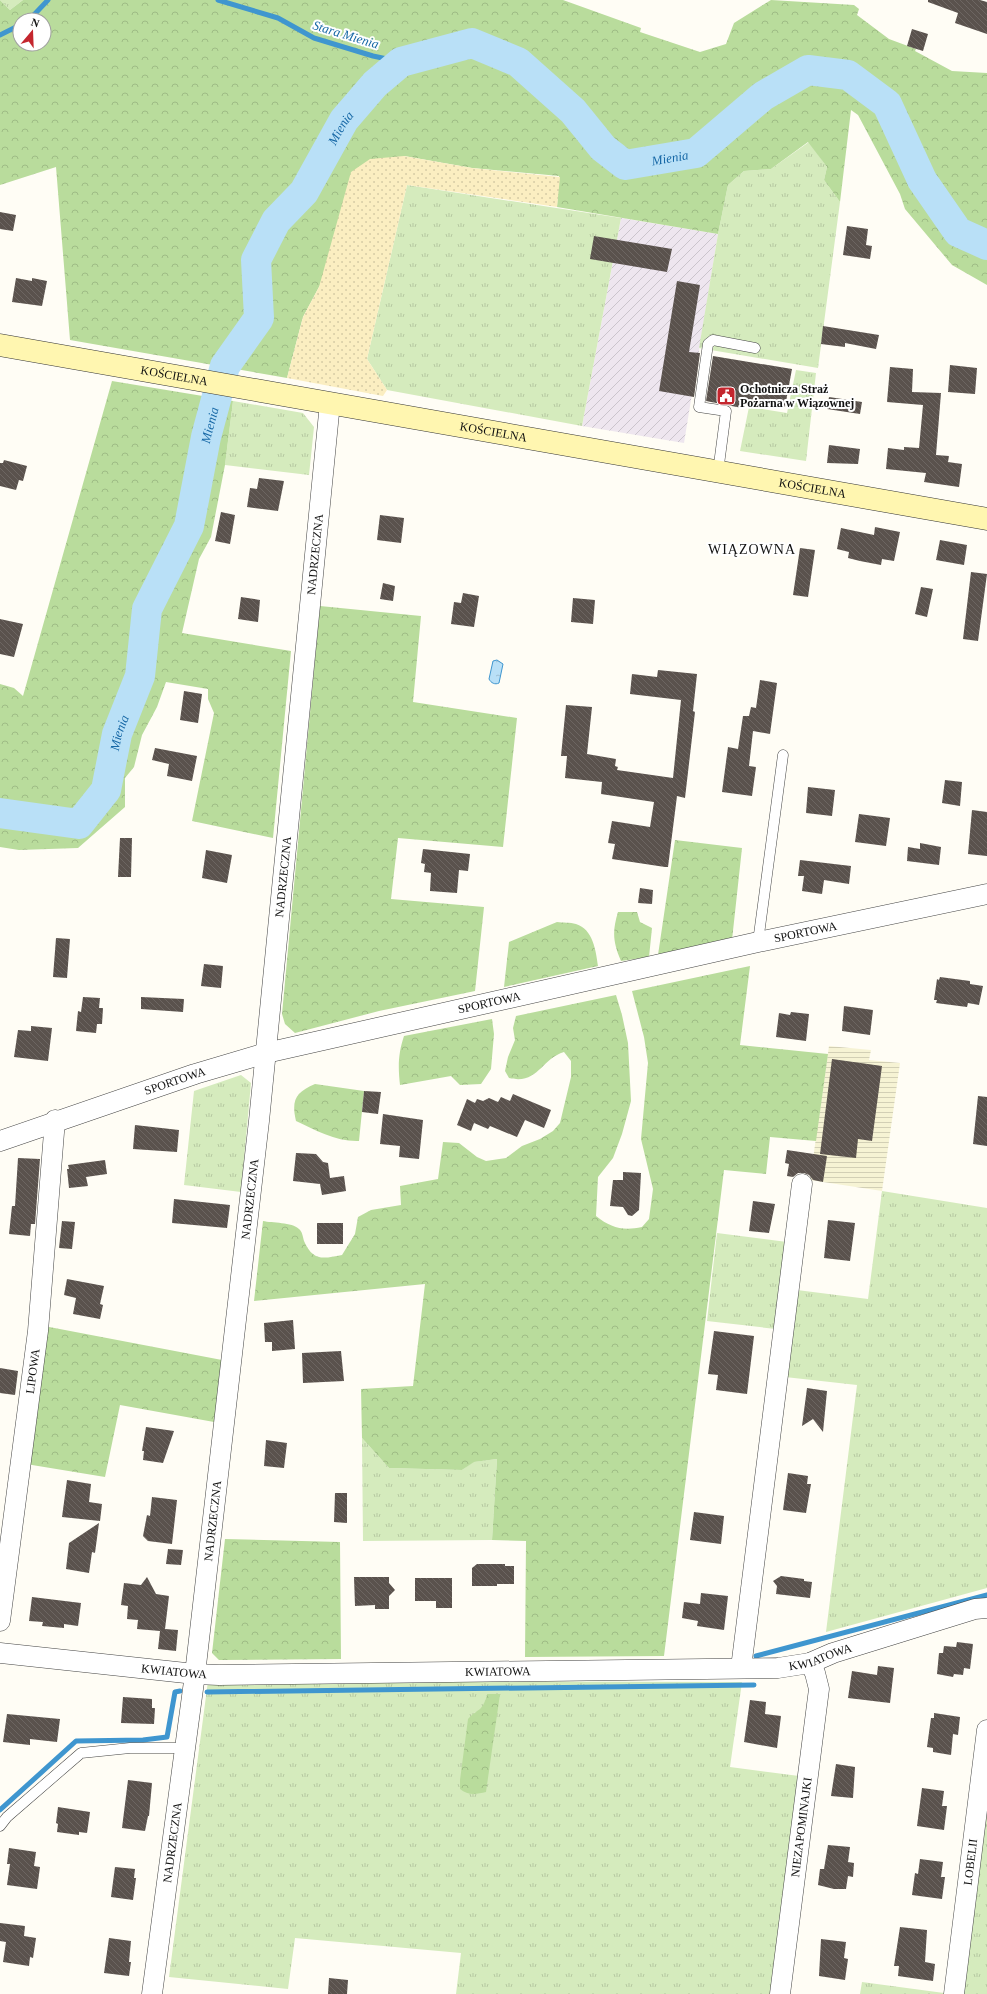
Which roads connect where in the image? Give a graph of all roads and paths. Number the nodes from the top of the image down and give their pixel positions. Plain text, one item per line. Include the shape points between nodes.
1 (0, 345) edge
2 (755, 348) dead end
3 (330, 403) junction
4 (718, 472) junction
5 (987, 519) edge
6 (783, 755) dead end
7 (987, 894) edge
8 (758, 942) junction
9 (266, 1053) junction
10 (55, 1120) junction
11 (0, 1140) edge
12 (802, 1184) dead end
13 (987, 1608) edge
14 (0, 1621) edge
15 (0, 1653) edge
16 (810, 1663) junction
17 (741, 1668) junction
18 (195, 1674) junction
19 (987, 1730) edge
20 (184, 1748) junction
21 (0, 1826) edge
22 (152, 1994) edge
23 (780, 1994) edge
24 (954, 1994) edge

1 - 3 street, KOŚCIELNA
2 - 4 lane via 713,340 708,344 699,407 726,411
3 - 4 street, KOŚCIELNA
3 - 9 street, NADRZECZNA
4 - 5 street, KOŚCIELNA
6 - 8 lane
7 - 8 street, SPORTOWA
8 - 9 street, SPORTOWA
9 - 10 street, SPORTOWA
9 - 18 street, NADRZECZNA
10 - 11 street, SPORTOWA
10 - 14 street, LIPOWA via 38,1331
12 - 17 street
13 - 16 street, KWIATOWA via 975,1609
15 - 18 street, KWIATOWA
16 - 17 street, KWIATOWA via 778,1668
16 - 23 street, NIEZAPOMINAJKI via 819,1689
17 - 18 street, KWIATOWA
18 - 20 street, NADRZECZNA
19 - 24 street, LOBELII
20 - 21 lane via 130,1748 81,1753
20 - 22 street, NADRZECZNA

